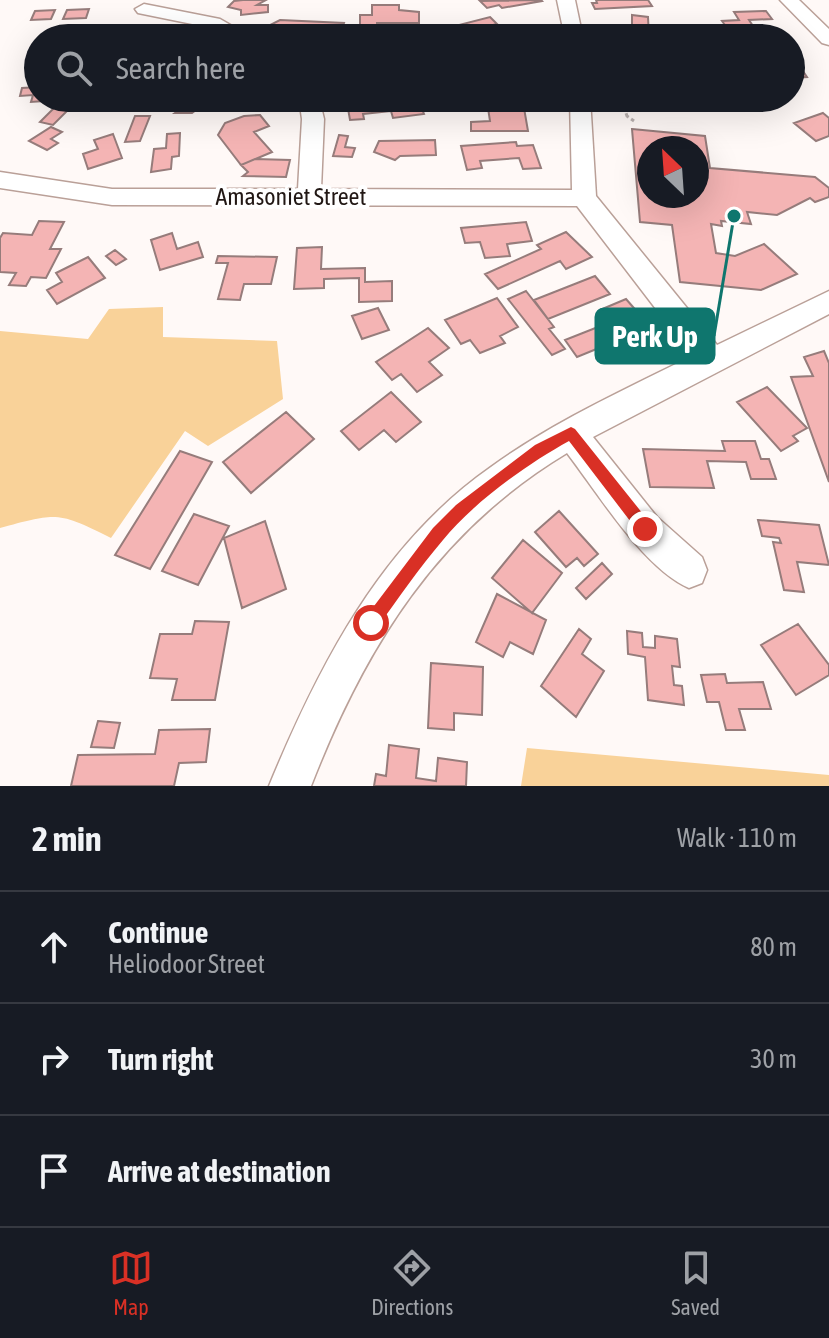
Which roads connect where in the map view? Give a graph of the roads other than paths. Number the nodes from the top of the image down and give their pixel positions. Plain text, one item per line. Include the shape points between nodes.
1 (566, 0) edge
2 (789, 0) edge
3 (144, 9) dead end
4 (215, 24) edge
5 (571, 24) edge
6 (829, 39) edge
7 (312, 112) edge
8 (581, 112) edge
9 (0, 180) edge
10 (309, 196) junction
11 (584, 198) junction
12 (829, 302) edge
13 (712, 360) junction
14 (571, 433) junction
15 (689, 570) dead end
16 (290, 786) edge

1 - 5 street
2 - 6 street
3 - 4 street
7 - 10 street
8 - 11 street
9 - 10 street, Amasoniet Street via 112,197
10 - 11 street, Amasoniet Street
11 - 13 street
12 - 13 street
13 - 14 street
14 - 15 street via 645,529
14 - 16 street via 506,474 438,534 371,623 329,691

